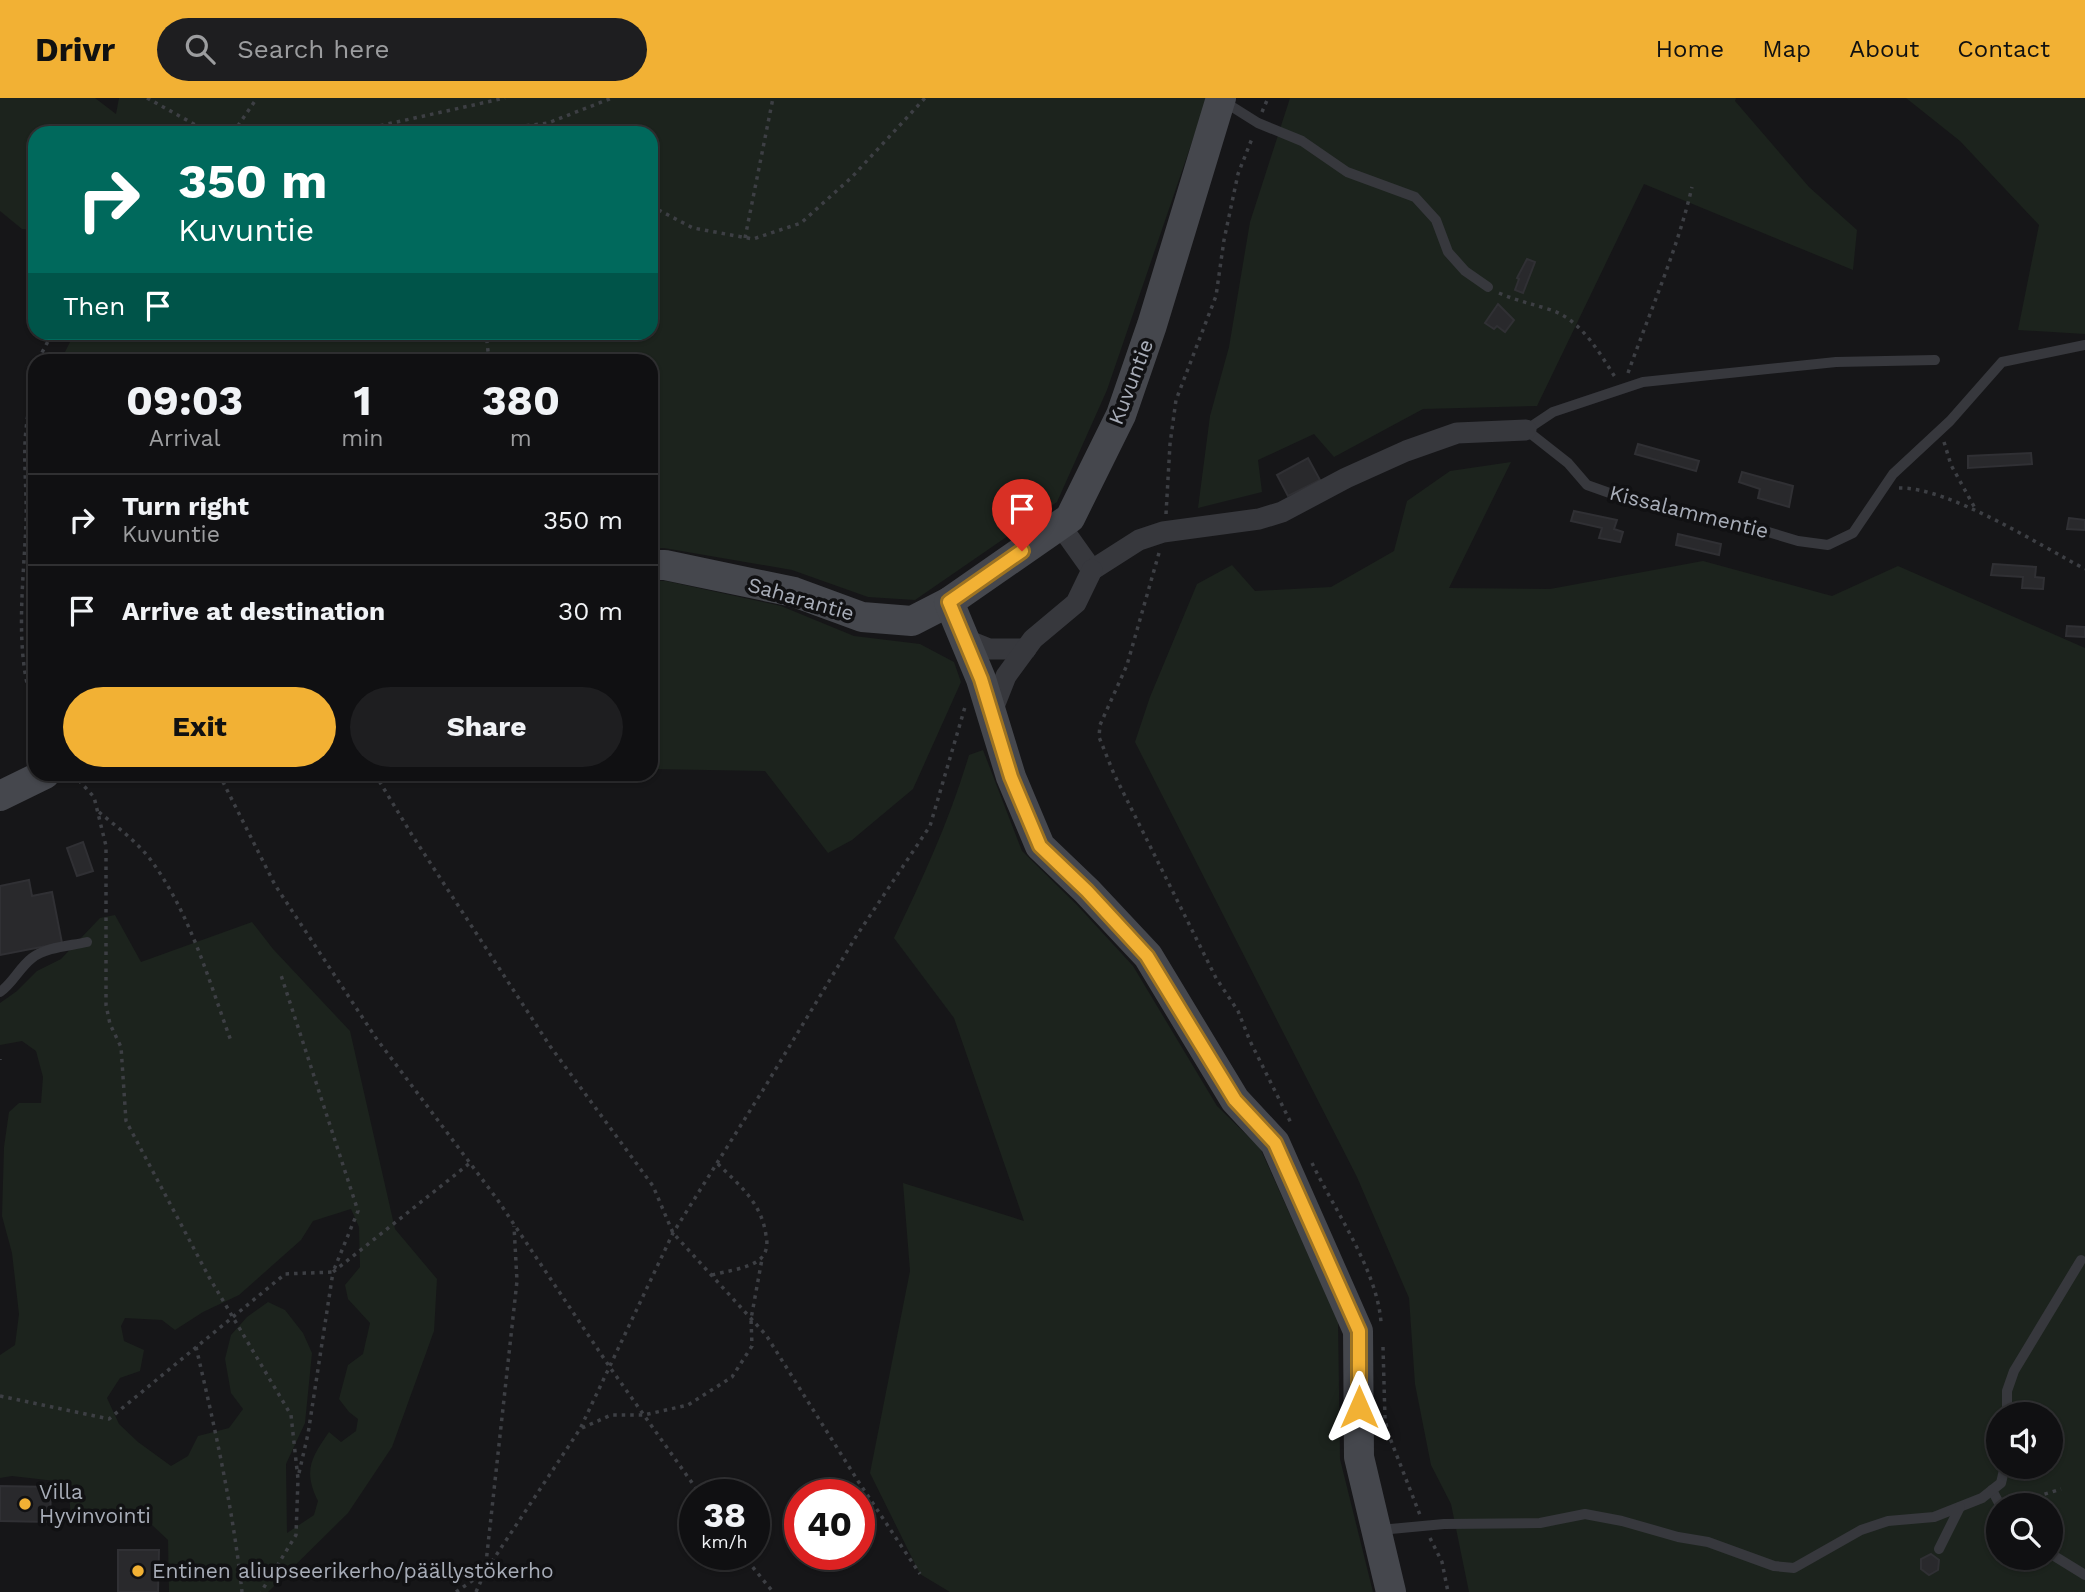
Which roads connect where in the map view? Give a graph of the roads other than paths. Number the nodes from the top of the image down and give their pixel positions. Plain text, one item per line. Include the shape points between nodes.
1 (1221, 99) edge
2 (1488, 287) road end
3 (2085, 345) edge
4 (1935, 360) dead end
5 (1525, 430) junction
6 (1060, 525) junction
7 (658, 565) edge
8 (1092, 569) junction
9 (949, 602) junction
10 (964, 639) junction
11 (1026, 649) junction
12 (991, 714) junction
13 (31, 781) edge
14 (0, 796) edge
15 (87, 942) dead end
16 (0, 992) edge
17 (2081, 1260) dead end
18 (2007, 1402) edge
19 (2002, 1479) edge
20 (1992, 1490) junction
21 (1994, 1493) edge
22 (1960, 1507) junction
23 (1377, 1530) junction
24 (1939, 1549) dead end
25 (2063, 1561) edge
26 (2085, 1575) edge
27 (1391, 1592) edge

1 - 2 lane via 1258,123 1302,141 1347,172 1415,197 1436,220 1448,252
1 - 6 street, Kuvuntie via 1121,415 1070,518
3 - 5 lane, Kissalammentie via 2002,362 1894,474 1853,533 1828,545 1632,501 1587,485 1568,463
4 - 5 lane via 1836,362 1643,382 1553,412
5 - 8 street via 1457,433 1370,467 1282,512 1163,532 1139,540
6 - 8 street
6 - 9 street, Kuvuntie
7 - 9 street, Saharantie via 794,592 862,617 912,621
8 - 11 street via 1076,603
9 - 10 street
10 - 11 street via 989,649
10 - 12 street
11 - 12 street via 1006,676
12 - 23 street via 1040,846 1147,956 1235,1100 1275,1143 1359,1331 1359,1457
13 - 14 street
15 - 16 lane via 41,953
17 - 18 lane via 2014,1371
19 - 20 lane
20 - 21 lane
20 - 22 lane
22 - 23 lane via 1934,1517 1870,1527 1794,1568 1585,1514 1540,1523
22 - 24 lane
23 - 27 street
25 - 26 lane

